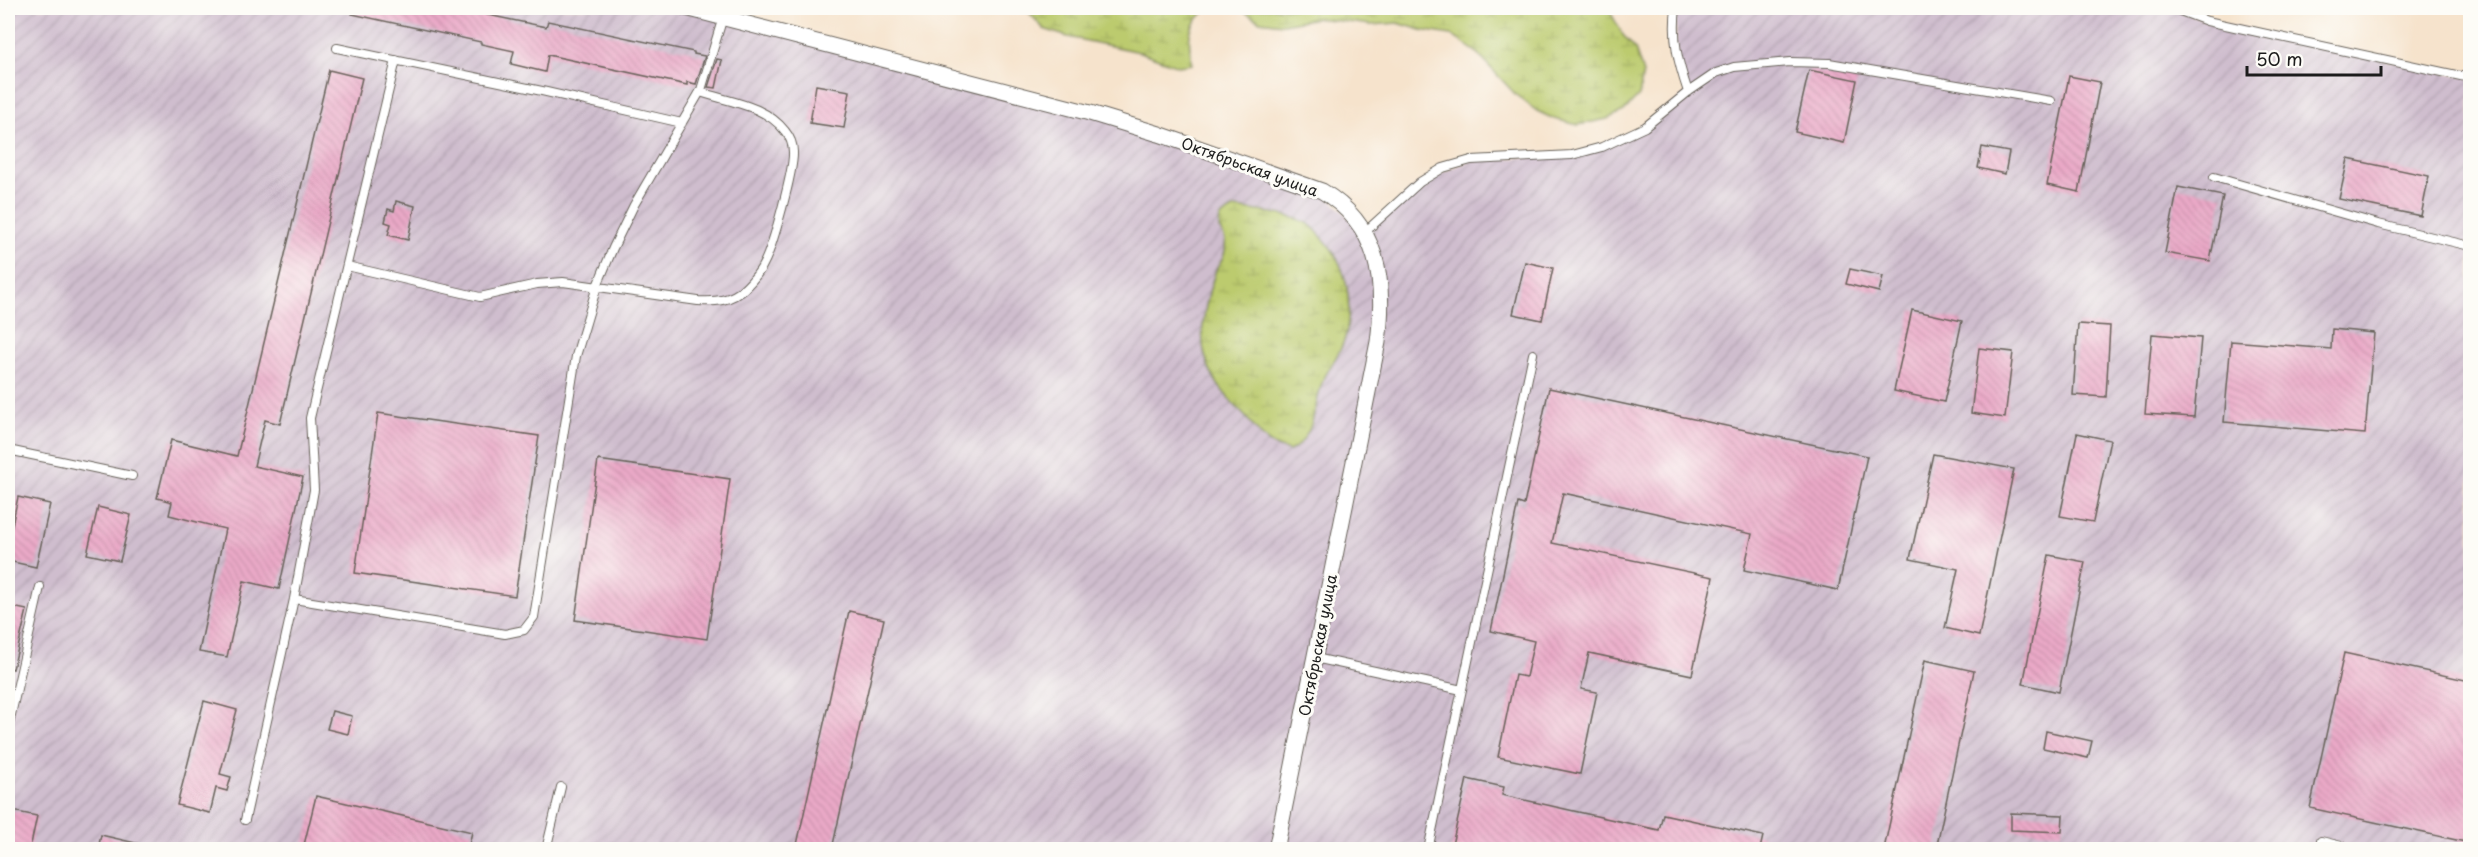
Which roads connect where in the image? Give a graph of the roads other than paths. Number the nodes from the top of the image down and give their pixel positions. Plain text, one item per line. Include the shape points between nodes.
1 (686, 8) edge
2 (1676, 8) edge
3 (2172, 8) edge
4 (723, 17) junction
5 (337, 48) dead end
6 (396, 60) junction
7 (2470, 78) edge
8 (700, 92) junction
9 (1688, 92) junction
10 (2051, 101) dead end
11 (682, 123) junction
12 (2214, 177) dead end
13 (1365, 232) junction
14 (2470, 246) edge
15 (347, 266) junction
16 (597, 286) junction
17 (1533, 354) dead end
18 (8, 450) edge
19 (132, 476) dead end
20 (40, 587) dead end
21 (294, 599) junction
22 (1315, 658) junction
23 (1462, 690) junction
24 (8, 728) edge
25 (561, 787) dead end
26 (245, 820) dead end
27 (2321, 841) dead end
28 (546, 849) edge
29 (1276, 849) edge
30 (1428, 849) edge
31 (2358, 849) edge

1 - 4 street, Октябрьская улица
2 - 9 lane via 1676,56
3 - 7 lane via 2207,21
4 - 8 lane
4 - 13 street, Октябрьская улица via 1090,113 1180,141 1322,191 1338,201
5 - 6 lane
6 - 11 lane
6 - 15 lane
8 - 11 lane
8 - 16 lane via 773,117 792,144 789,180 765,262 745,288 717,302
9 - 10 lane via 1716,73 1734,67 1803,61
9 - 13 lane via 1645,127 1602,147 1572,155 1471,160 1443,168 1420,182
11 - 16 lane via 633,206
12 - 14 lane via 2378,225
13 - 22 street, Октябрьская улица via 1376,259 1382,314
15 - 16 lane via 480,297 537,284
15 - 21 lane via 310,418 314,490
16 - 21 lane via 576,356 534,617 524,630 505,634
17 - 23 lane
18 - 19 lane
20 - 24 lane
21 - 26 lane
22 - 23 lane
22 - 29 street, Октябрьская улица
23 - 30 lane
25 - 28 lane
27 - 31 lane

